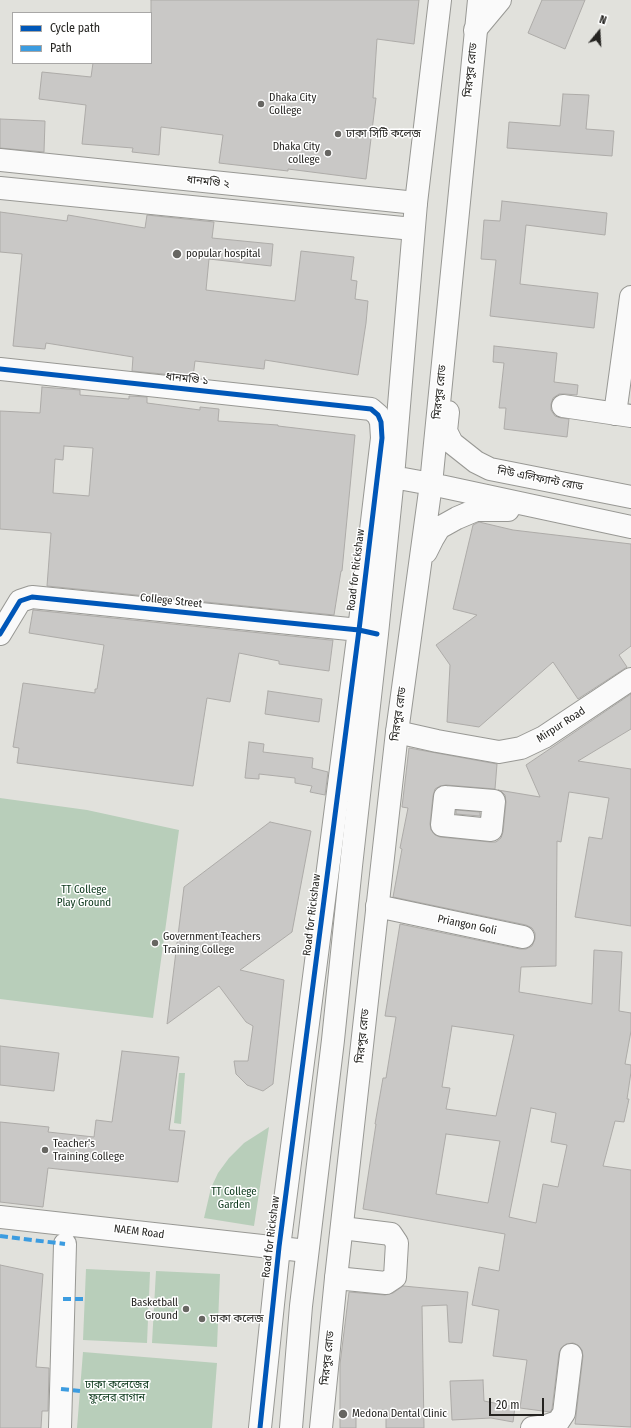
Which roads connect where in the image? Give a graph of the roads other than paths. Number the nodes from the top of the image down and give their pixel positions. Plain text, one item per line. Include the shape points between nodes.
1 (440, 0) edge
2 (479, 0) edge
3 (500, 0) edge
4 (476, 30) junction
5 (0, 160) edge
6 (0, 188) edge
7 (416, 203) junction
8 (457, 210) junction
9 (413, 229) junction
10 (631, 297) edge
11 (0, 368) edge
12 (563, 406) dead end
13 (371, 409) joint
14 (623, 415) edge
15 (393, 477) junction
16 (431, 484) junction
17 (631, 497) edge
18 (573, 514) junction
19 (631, 527) edge
20 (420, 565) junction
21 (368, 632) junction
22 (0, 634) edge
23 (631, 679) edge
24 (397, 732) junction
25 (377, 906) junction
26 (523, 937) dead end
27 (0, 1217) edge
28 (342, 1228) junction
29 (65, 1244) dead end
30 (279, 1247) junction
31 (307, 1251) junction
32 (339, 1252) junction
33 (336, 1278) junction
34 (572, 1355) dead end
35 (60, 1428) edge
36 (260, 1428) edge
37 (290, 1428) edge
38 (321, 1428) edge
39 (532, 1428) edge

1 - 7 main road
2 - 4 main road, মিরপুর রোড
3 - 4 main road
4 - 8 main road, মিরপুর রোড
5 - 7 main road, ধানমণ্ডি ২
6 - 9 main road
7 - 9 main road
8 - 16 main road, মিরপুর রোড
8 - 17 main road, নিউ এলিফ্যান্ট রোড via 464,245 446,431 452,443 476,462 490,469
9 - 15 main road
10 - 14 main road
11 - 13 main road, ধানমণ্ডি ১
12 - 14 main road
13 - 21 main road, Road for Rickshaw via 381,422 382,438
15 - 16 main road
15 - 21 main road
16 - 18 main road
16 - 20 main road, মিরপুর রোড
18 - 19 main road
18 - 20 main road via 558,515 501,509 476,510 439,528
20 - 24 main road, মিরপুর রোড
21 - 22 main road, College Street via 32,597 20,602
21 - 30 main road, Road for Rickshaw
21 - 31 main road via 351,866
23 - 24 main road, Mirpur Road via 544,738 521,748 499,752
24 - 25 main road, মিরপুর রোড
25 - 26 main road, Priangon Goli
25 - 28 main road, মিরপুর রোড
27 - 30 main road, NAEM Road
28 - 32 main road, মিরপুর রোড
28 - 33 main road via 391,1234 397,1243 395,1277 386,1283
29 - 35 main road
30 - 31 main road, NAEM Road
30 - 36 main road, Road for Rickshaw
31 - 32 main road, NAEM Road
31 - 37 main road
32 - 33 main road, মিরপুর রোড
33 - 38 main road, মিরপুর রোড
34 - 39 main road via 564,1413 558,1422

